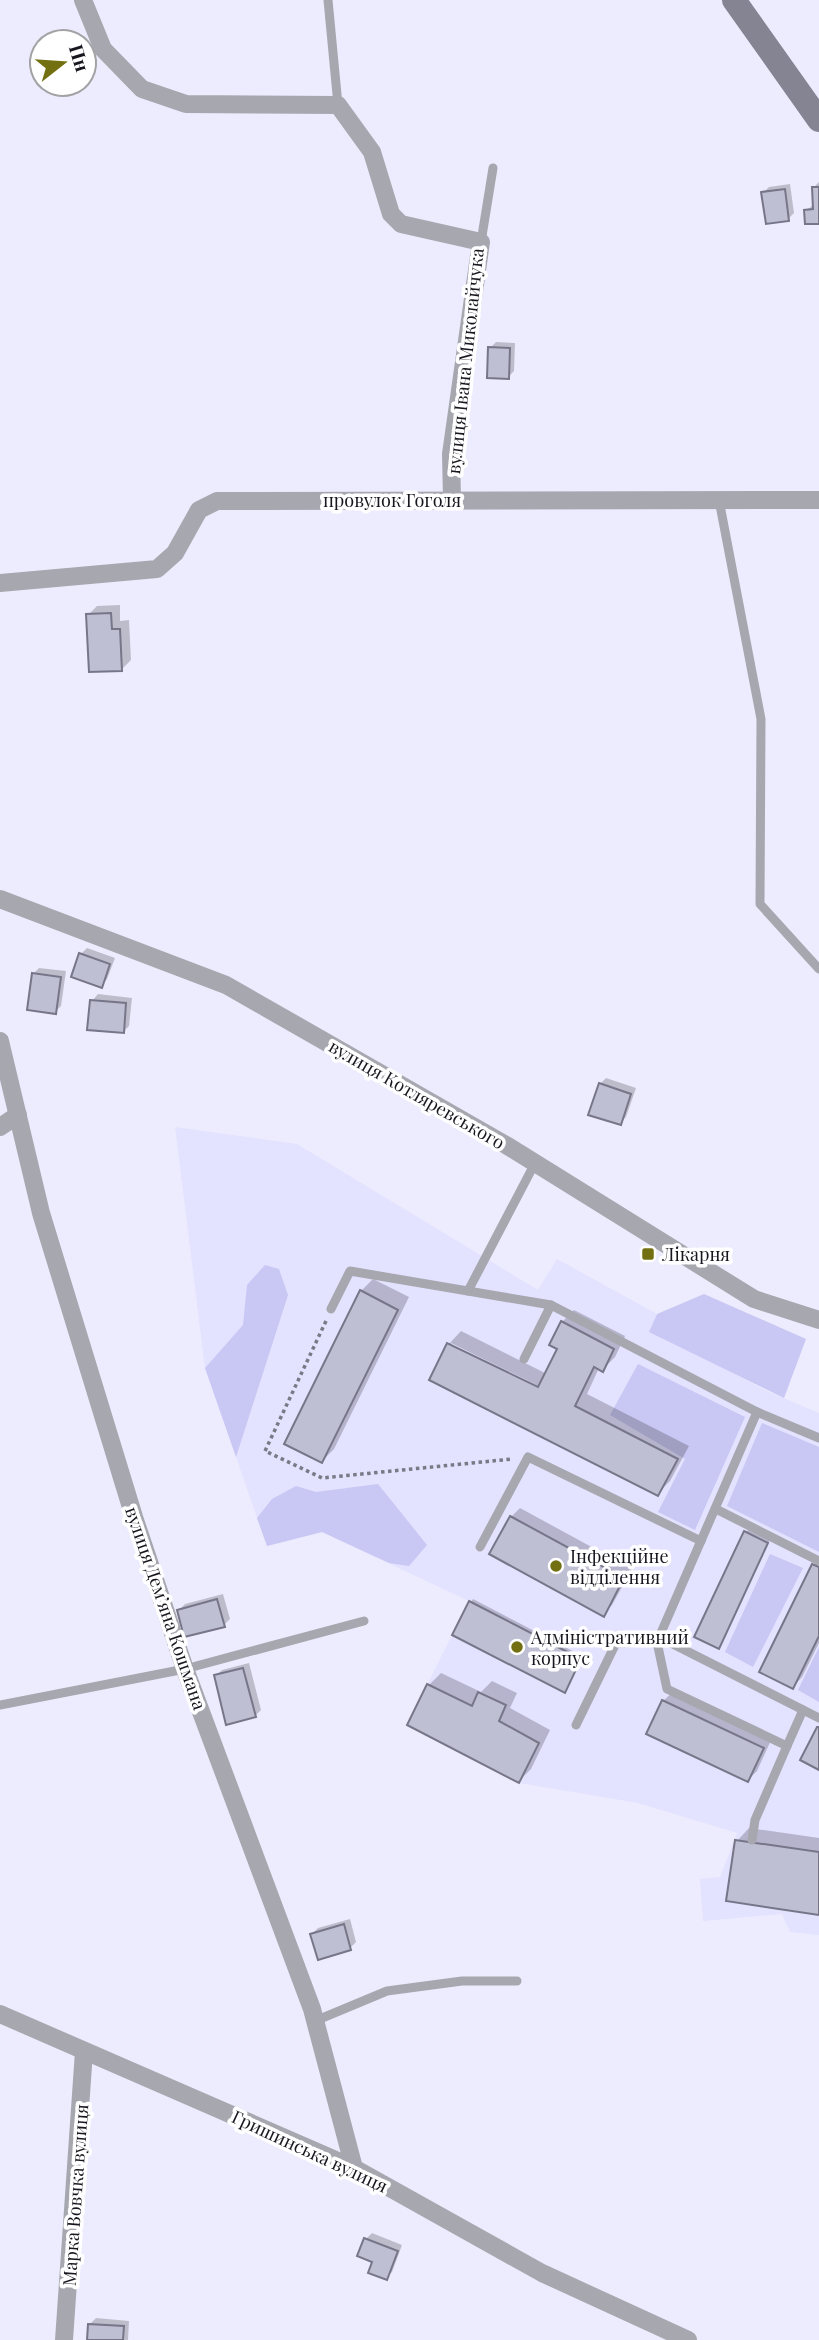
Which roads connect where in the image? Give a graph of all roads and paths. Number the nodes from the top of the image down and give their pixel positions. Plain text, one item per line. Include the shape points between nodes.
1 (83, 0) edge
2 (328, 0) edge
3 (734, 0) edge
4 (338, 104) junction
5 (819, 120) edge
6 (493, 168) dead end
7 (481, 242) junction
8 (452, 500) junction
9 (719, 500) junction
10 (819, 500) edge
11 (0, 583) edge
12 (0, 899) edge
13 (819, 970) edge
14 (0, 1041) edge
15 (18, 1115) junction
16 (0, 1127) edge
17 (535, 1163) junction
18 (468, 1291) junction
19 (551, 1305) junction
20 (331, 1309) joint
21 (819, 1320) edge
22 (524, 1359) dead end
23 (757, 1412) junction
24 (819, 1438) edge
25 (528, 1457) junction
26 (716, 1509) junction
27 (701, 1541) junction
28 (480, 1547) dead end
29 (819, 1561) edge
30 (365, 1621) dead end
31 (658, 1640) junction
32 (185, 1669) junction
33 (0, 1705) edge
34 (803, 1710) junction
35 (819, 1718) edge
36 (576, 1725) dead end
37 (788, 1746) junction
38 (752, 1840) dead end
39 (517, 1981) dead end
40 (0, 2014) edge
41 (315, 2021) junction
42 (84, 2051) junction
43 (354, 2168) junction
44 (64, 2340) edge
45 (688, 2340) edge

1 - 4 street via 103,49 142,89 186,104
2 - 4 lane
3 - 5 street
4 - 7 street, вулиця Івана Миколайчука via 372,152 391,214 401,224
6 - 7 lane
7 - 8 street, вулиця Івана Миколайчука via 452,454
8 - 9 street, провулок Гоголя
8 - 11 street, провулок Гоголя via 217,500 199,510 175,554 157,569
9 - 10 street, провулок Гоголя
9 - 13 lane via 761,719 760,905
12 - 17 street, вулиця Котляревського via 226,985
14 - 15 street, вулиця Демʼяна Кошмана
15 - 16 street
15 - 32 street, вулиця Демʼяна Кошмана via 41,1213
17 - 18 lane
17 - 21 street, вулиця Котляревського via 754,1299
18 - 19 lane
18 - 20 lane via 350,1271
19 - 22 lane
19 - 23 lane
20 - 25 path via 265,1451 322,1478
23 - 24 lane
23 - 26 lane
25 - 27 lane
25 - 28 lane
26 - 27 lane
26 - 29 lane
27 - 31 lane
30 - 32 lane
31 - 34 lane
31 - 36 lane via 616,1643
31 - 37 lane via 667,1689
32 - 33 lane
32 - 41 street, вулиця Демʼяна Кошмана
34 - 35 lane
34 - 37 lane
37 - 38 lane via 755,1820
39 - 41 lane via 462,1981 387,1991
40 - 42 street, Гришинська вулиця
41 - 43 street, вулиця Демʼяна Кошмана
42 - 43 street, Гришинська вулиця
42 - 44 street, Марка Вовчка вулиця
43 - 45 street, Гришинська вулиця via 542,2273

